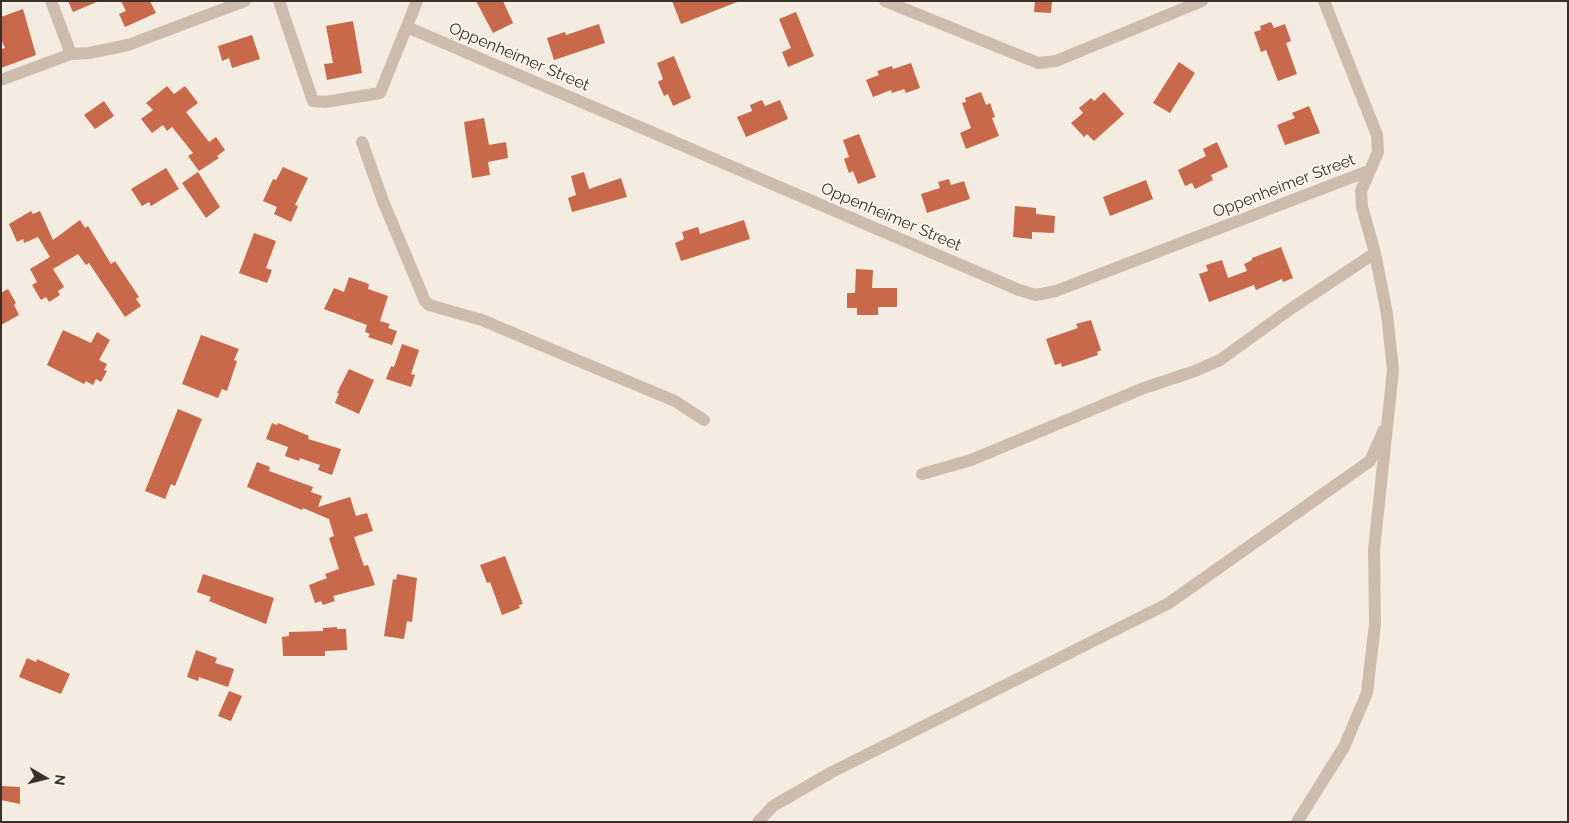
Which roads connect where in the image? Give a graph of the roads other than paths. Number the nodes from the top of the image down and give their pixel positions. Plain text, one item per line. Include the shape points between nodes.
1 (51, 1) edge
2 (245, 1) edge
3 (279, 1) edge
4 (417, 1) edge
5 (885, 1) edge
6 (1202, 1) edge
7 (1324, 1) edge
8 (407, 27) junction
9 (71, 54) junction
10 (1, 80) edge
11 (362, 142) dead end
12 (1368, 171) junction
13 (1375, 253) junction
14 (1389, 418) junction
15 (704, 420) dead end
16 (922, 474) dead end
17 (758, 822) edge
18 (1297, 822) edge

1 - 9 street
2 - 9 street via 128,45
3 - 8 street via 313,101 380,93
4 - 8 street
5 - 6 street via 1038,63 1056,61
7 - 12 street via 1377,135 1378,152
8 - 12 street, Oppenheimer Street via 1036,295 1056,291
9 - 10 street
11 - 15 street via 425,301 482,320 675,401
12 - 13 street via 1361,191 1362,207
13 - 14 street via 1387,314 1393,370
13 - 16 street via 1220,360 972,460
14 - 17 street via 1370,460 1169,603 832,772 773,806
14 - 18 street via 1374,550 1375,624 1367,693 1344,747

